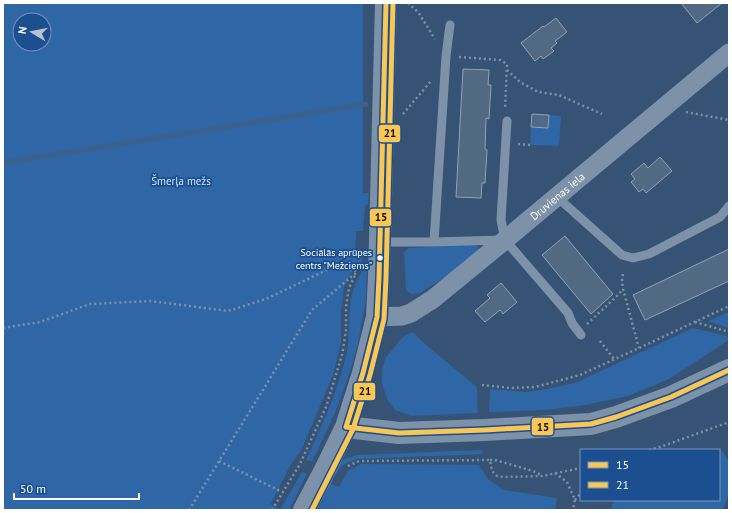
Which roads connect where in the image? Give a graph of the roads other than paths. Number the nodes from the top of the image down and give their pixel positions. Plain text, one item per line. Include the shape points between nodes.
1 (386, 3) edge
2 (450, 25) dead end
3 (729, 53) edge
4 (508, 121) road end
5 (557, 196) junction
6 (729, 206) edge
7 (506, 240) junction
8 (379, 242) junction
9 (434, 242) junction
10 (376, 317) junction
11 (581, 335) dead end
12 (729, 370) edge
13 (346, 427) junction
14 (304, 510) edge

1 - 8 street
2 - 9 lane
3 - 5 street, Druvienas iela
4 - 7 lane via 501,220
5 - 6 lane via 622,255 634,258 649,254 720,217
5 - 7 street, Druvienas iela
7 - 9 lane
7 - 10 street, Druvienas iela via 433,299 411,313
7 - 11 lane via 568,313
8 - 9 lane
8 - 10 street
10 - 13 street via 363,373
12 - 13 street via 671,397 591,424 399,433
13 - 14 street

